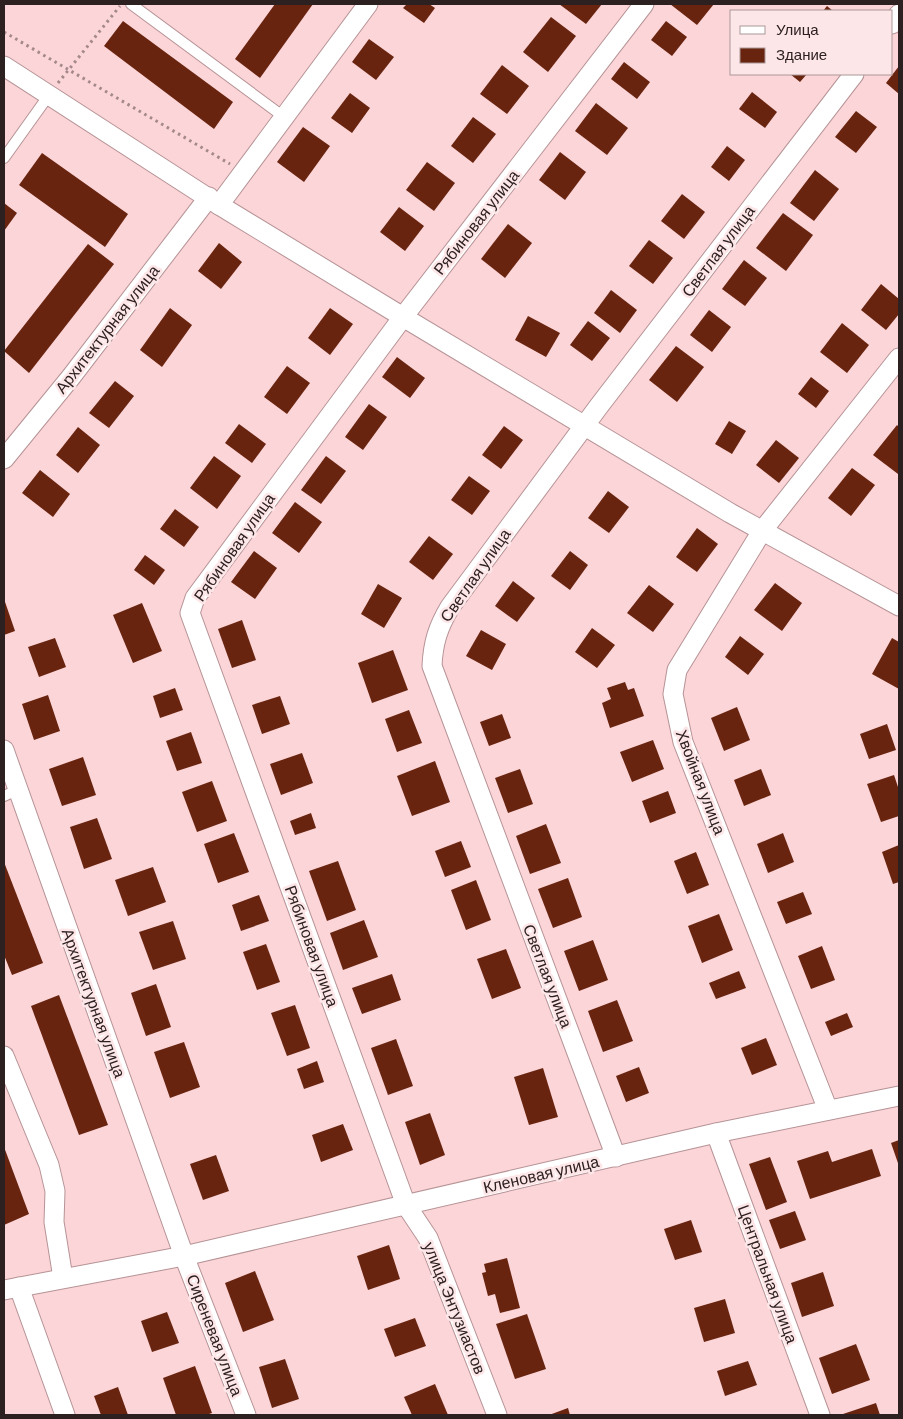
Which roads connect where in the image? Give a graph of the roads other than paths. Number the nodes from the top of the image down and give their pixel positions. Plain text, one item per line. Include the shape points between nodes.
1 (131, 4) edge
2 (368, 4) edge
3 (644, 4) edge
4 (4, 66) edge
5 (853, 75) edge
6 (49, 95) junction
7 (284, 117) junction
8 (4, 158) edge
9 (214, 201) junction
10 (403, 317) junction
11 (899, 358) edge
12 (585, 424) junction
13 (4, 456) edge
14 (762, 531) junction
15 (899, 606) edge
16 (4, 750) edge
17 (11, 793) edge
18 (4, 1056) edge
19 (899, 1096) edge
20 (828, 1110) junction
21 (716, 1133) junction
22 (616, 1156) junction
23 (406, 1205) junction
24 (184, 1256) junction
25 (63, 1278) junction
26 (11, 1289) edge
27 (65, 1415) edge
28 (246, 1415) edge
29 (498, 1415) edge
30 (820, 1415) edge

1 - 7 lane
2 - 7 street, Архитектурная улица
3 - 10 street, Рябиновая улица
4 - 6 street
5 - 12 street, Светлая улица
6 - 8 lane
6 - 9 street
7 - 9 street, Архитектурная улица via 244,172
9 - 10 street
9 - 13 street, Архитектурная улица
10 - 12 street
10 - 23 street, Рябиновая улица via 195,598 190,613
11 - 14 street, Хвойная улица
12 - 14 street
12 - 22 street, Светлая улица via 450,607 433,644 432,666
14 - 15 street
14 - 20 street, Хвойная улица via 677,670 673,694 683,742
16 - 17 street, Архитектурная улица
17 - 24 street, Архитектурная улица
18 - 25 street via 49,1165 55,1191 54,1222
19 - 20 street, Кленовая улица
20 - 21 street, Кленовая улица
21 - 22 street, Кленовая улица
21 - 30 street, Центральная улица
22 - 23 street, Кленовая улица
23 - 24 street, Кленовая улица
23 - 29 street, улица Энтузиастов via 428,1238
24 - 25 street, Кленовая улица
24 - 28 street, Сиреневая улица
25 - 26 street, Кленовая улица
26 - 27 street

